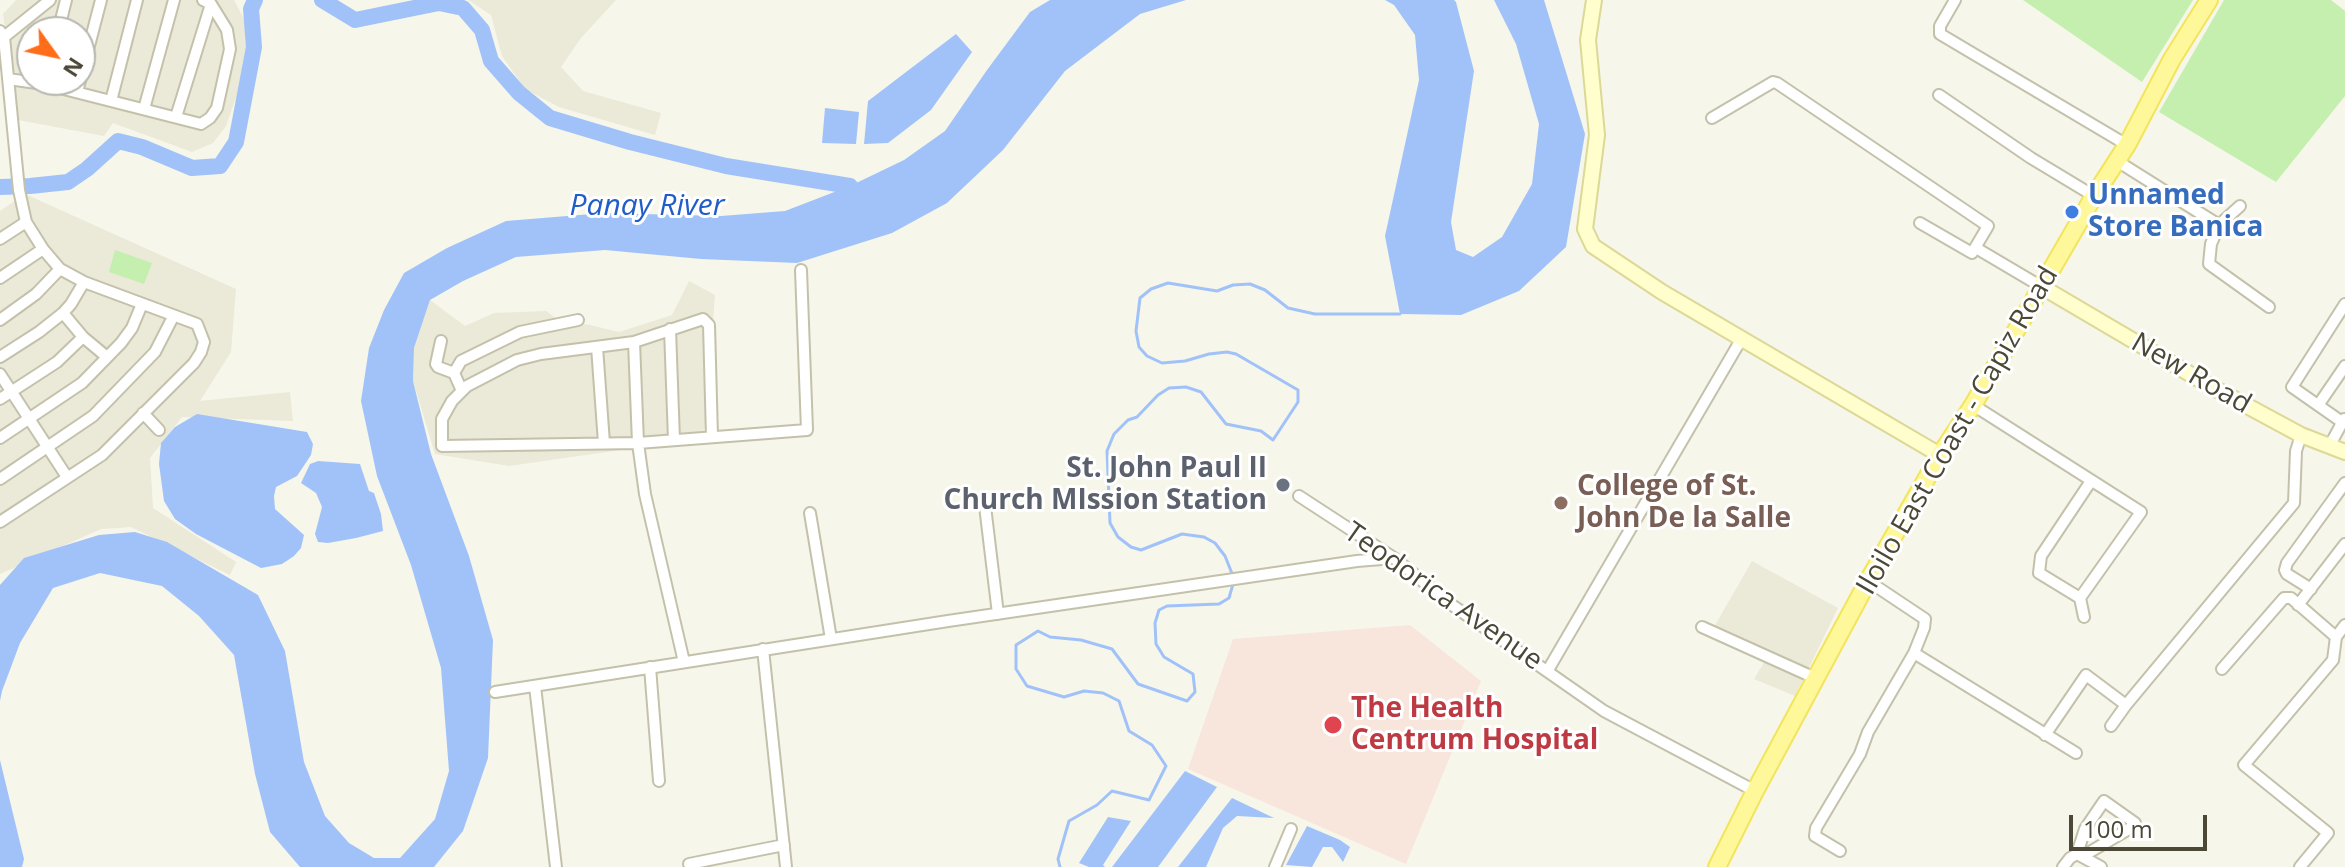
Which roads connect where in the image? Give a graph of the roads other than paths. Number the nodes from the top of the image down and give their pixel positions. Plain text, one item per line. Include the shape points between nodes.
1 (50, 0) edge
2 (137, 0) edge
3 (174, 0) edge
4 (1594, 0) edge
5 (1955, 0) edge
6 (2209, 0) edge
7 (207, 2) edge
8 (2, 34) edge
9 (8, 79) junction
10 (16, 80) edge
11 (1939, 95) dead end
12 (92, 96) edge
13 (111, 101) junction
14 (144, 109) junction
15 (176, 117) junction
16 (1712, 118) dead end
17 (2127, 145) junction
18 (2117, 161) junction
19 (2094, 196) junction
20 (2240, 206) dead end
21 (26, 222) junction
22 (1920, 223) dead end
23 (2219, 225) junction
24 (0, 239) edge
25 (1976, 248) junction
26 (43, 249) junction
27 (60, 269) junction
28 (801, 270) dead end
29 (0, 278) edge
30 (84, 282) junction
31 (2042, 287) junction
32 (142, 304) junction
33 (2345, 304) edge
34 (2269, 307) dead end
35 (63, 313) junction
36 (173, 317) junction
37 (0, 320) edge
38 (578, 320) dead end
39 (670, 329) junction
40 (83, 337) junction
41 (1742, 338) junction
42 (441, 341) dead end
43 (634, 342) junction
44 (597, 347) junction
45 (0, 357) edge
46 (107, 357) junction
47 (2345, 366) edge
48 (454, 373) junction
49 (0, 374) edge
50 (462, 391) junction
51 (11, 392) junction
52 (0, 399) edge
53 (2319, 404) junction
54 (1973, 405) junction
55 (143, 413) junction
56 (28, 419) junction
57 (2344, 420) edge
58 (159, 430) dead end
59 (2301, 435) junction
60 (712, 437) junction
61 (0, 438) edge
62 (674, 440) junction
63 (604, 443) junction
64 (638, 443) junction
65 (2330, 445) junction
66 (46, 447) junction
67 (2345, 452) edge
68 (1940, 455) junction
69 (67, 477) junction
70 (0, 479) edge
71 (2091, 481) junction
72 (2345, 483) edge
73 (1299, 496) dead end
74 (985, 506) dead end
75 (810, 513) dead end
76 (0, 522) edge
77 (2345, 544) edge
78 (1394, 558) junction
79 (1868, 581) junction
80 (2311, 589) junction
81 (2080, 598) junction
82 (2298, 605) junction
83 (998, 614) junction
84 (2084, 617) dead end
85 (2345, 625) edge
86 (1702, 627) dead end
87 (2336, 637) junction
88 (831, 639) junction
89 (763, 649) junction
90 (1914, 653) junction
91 (684, 662) junction
92 (650, 667) junction
93 (2222, 669) dead end
94 (1548, 670) junction
95 (1815, 678) junction
96 (535, 686) junction
97 (495, 692) dead end
98 (2126, 705) junction
99 (2111, 726) dead end
100 (2045, 735) junction
101 (2076, 753) dead end
102 (659, 781) dead end
103 (1755, 791) junction
104 (1291, 829) dead end
105 (784, 845) junction
106 (1840, 851) dead end
107 (2080, 855) junction
108 (689, 864) dead end
109 (556, 867) edge
110 (786, 867) edge
111 (1275, 867) edge
112 (1717, 867) edge
113 (2063, 867) edge
114 (2101, 867) edge
115 (2300, 867) edge

1 - 8 street
2 - 13 street
3 - 14 street
4 - 41 main road via 1588,40 1597,135 1585,229 1593,246 1607,256
5 - 17 street via 1940,34
6 - 17 main road, Iloilo East Coast - Capiz Road
7 - 15 street
7 - 15 street via 227,30 230,49 217,108 201,124
8 - 9 street
9 - 10 street
9 - 21 street
11 - 19 street
12 - 13 street
13 - 14 street
14 - 15 street
16 - 25 street via 1777,83 1988,226
17 - 18 main road, Iloilo East Coast - Capiz Road
18 - 19 main road, Iloilo East Coast - Capiz Road
18 - 23 street
19 - 31 main road, Iloilo East Coast - Capiz Road
20 - 23 street
21 - 24 street
21 - 26 street
22 - 25 street via 1972,253
23 - 34 street via 2209,264
25 - 31 street
26 - 27 street
26 - 29 street
27 - 30 street
27 - 37 street
28 - 60 street via 807,430
30 - 32 street
30 - 35 street
31 - 54 main road, Iloilo East Coast - Capiz Road
31 - 59 main road, New Road
32 - 36 street
32 - 46 street via 132,328
33 - 53 street via 2292,387
35 - 40 street
35 - 45 street
36 - 55 street via 197,324 204,342 201,352
36 - 66 street via 155,352 136,373 76,430
38 - 48 street via 520,332 461,361
39 - 43 street
39 - 60 street via 703,319 709,325
39 - 62 street
40 - 46 street
40 - 51 street via 57,362
41 - 68 main road
41 - 94 street
42 - 48 street via 436,364
43 - 44 street
43 - 64 street
44 - 50 street via 517,360
44 - 63 street
46 - 56 street via 82,383
47 - 53 street
48 - 50 street
49 - 51 street
50 - 63 street via 442,419 442,446
51 - 52 street
51 - 56 street
53 - 57 street
54 - 68 main road, Iloilo East Coast - Capiz Road
54 - 71 street
55 - 58 street
55 - 69 street via 102,455
56 - 61 street
56 - 66 street
57 - 65 street
59 - 65 main road, New Road
59 - 98 street via 2294,503
60 - 62 street
62 - 64 street
63 - 64 street
64 - 91 street
65 - 67 main road, New Road
66 - 69 street
66 - 70 street
68 - 79 main road, Iloilo East Coast - Capiz Road
69 - 76 street
71 - 81 street via 2041,556 2039,573
71 - 81 street via 2141,512
72 - 80 street via 2287,563 2287,574
73 - 78 street, Teodorica Avenue
74 - 83 street
75 - 88 street
77 - 80 street
78 - 83 street
78 - 94 street, Teodorica Avenue
79 - 90 street via 1925,619
79 - 95 main road, Iloilo East Coast - Capiz Road
80 - 82 street
81 - 84 street
82 - 87 street
82 - 93 street via 2291,598 2278,603
83 - 88 street
85 - 87 street
86 - 95 street
87 - 115 street via 2333,660 2244,765 2328,833
88 - 89 street
89 - 91 street
89 - 105 street
90 - 100 street
90 - 106 street via 1816,828 1815,836
91 - 92 street
92 - 96 street
92 - 102 street
94 - 103 street, Teodorica Avenue via 1604,711
95 - 103 main road, Iloilo East Coast - Capiz Road
96 - 97 street
96 - 109 street
98 - 99 street
98 - 100 street via 2086,675
100 - 101 street
103 - 112 main road, Iloilo East Coast - Capiz Road
104 - 111 street
105 - 108 street
105 - 110 street
107 - 107 street via 2129,829 2135,823 2104,801 2085,829
107 - 113 street
107 - 114 street

